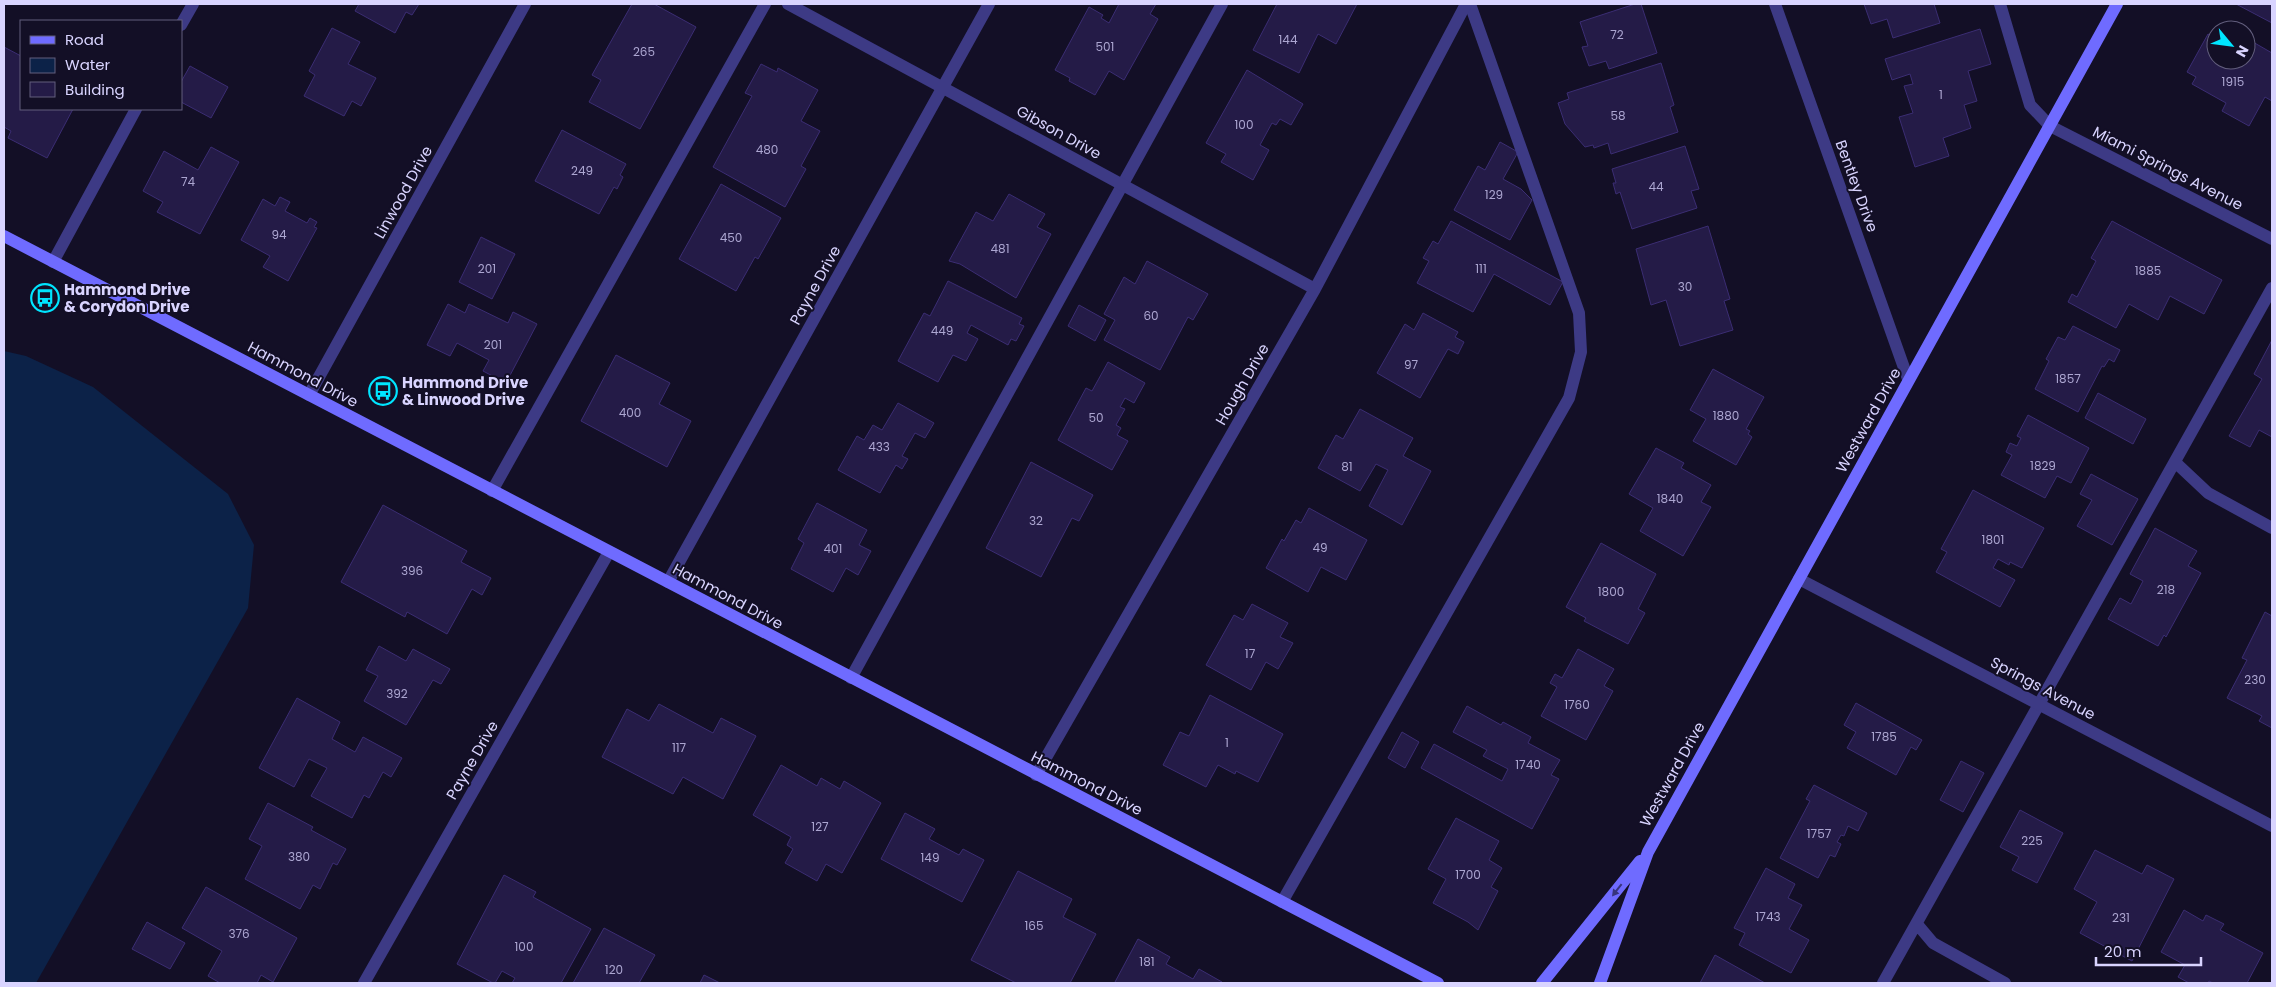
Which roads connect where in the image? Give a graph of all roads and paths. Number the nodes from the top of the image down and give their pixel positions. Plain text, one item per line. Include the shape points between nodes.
1 (192, 4) edge
2 (525, 4) edge
3 (765, 4) edge
4 (788, 4) edge
5 (989, 4) edge
6 (1222, 4) edge
7 (1466, 4) edge
8 (1470, 4) edge
9 (1775, 4) edge
10 (2000, 4) edge
11 (2117, 4) edge
12 (182, 23) edge
13 (943, 87) junction
14 (135, 110) edge
15 (2050, 126) junction
16 (1122, 184) junction
17 (4, 236) edge
18 (2272, 239) edge
19 (53, 262) junction
20 (2272, 288) edge
21 (1315, 289) junction
22 (1908, 379) junction
23 (309, 395) junction
24 (2175, 462) junction
25 (492, 491) junction
26 (2272, 528) edge
27 (609, 552) junction
28 (1800, 579) junction
29 (668, 582) junction
30 (851, 678) junction
31 (2040, 704) junction
32 (1036, 775) junction
33 (2272, 826) edge
34 (1648, 852) junction
35 (1282, 902) junction
36 (1916, 924) junction
37 (364, 983) edge
38 (1438, 983) edge
39 (1542, 983) edge
40 (1600, 983) edge
41 (1884, 983) edge
42 (2005, 983) edge

1 - 12 street
2 - 23 street, Linwood Drive
3 - 25 street
4 - 13 street, Gibson Drive
5 - 13 street, Payne Drive
6 - 16 street
7 - 21 street, Hough Drive
8 - 35 street via 1578,313 1582,352 1569,398
9 - 22 street, Bentley Drive
10 - 15 street, Miami Springs Avenue via 2030,105
11 - 15 street, Westward Drive
13 - 16 street, Gibson Drive
13 - 29 street, Payne Drive
14 - 19 street
15 - 18 street, Miami Springs Avenue
15 - 22 street, Westward Drive
16 - 21 street, Gibson Drive
16 - 30 street
17 - 19 street, Hammond Drive
19 - 23 street, Hammond Drive
20 - 24 street
21 - 32 street, Hough Drive
22 - 28 street, Westward Drive
23 - 25 street, Hammond Drive
24 - 26 street via 2208,492
24 - 31 street
25 - 27 street, Hammond Drive
27 - 29 street, Hammond Drive
27 - 37 street, Payne Drive
28 - 31 street, Springs Avenue
28 - 34 street, Westward Drive
29 - 30 street, Hammond Drive
30 - 32 street, Hammond Drive
31 - 33 street, Springs Avenue
31 - 36 street
32 - 35 street, Hammond Drive
34 -> 39 street, Westward Drive
34 - 40 street, Westward Drive
35 - 38 street, Hammond Drive
36 - 41 street
36 - 42 street via 1932,943

